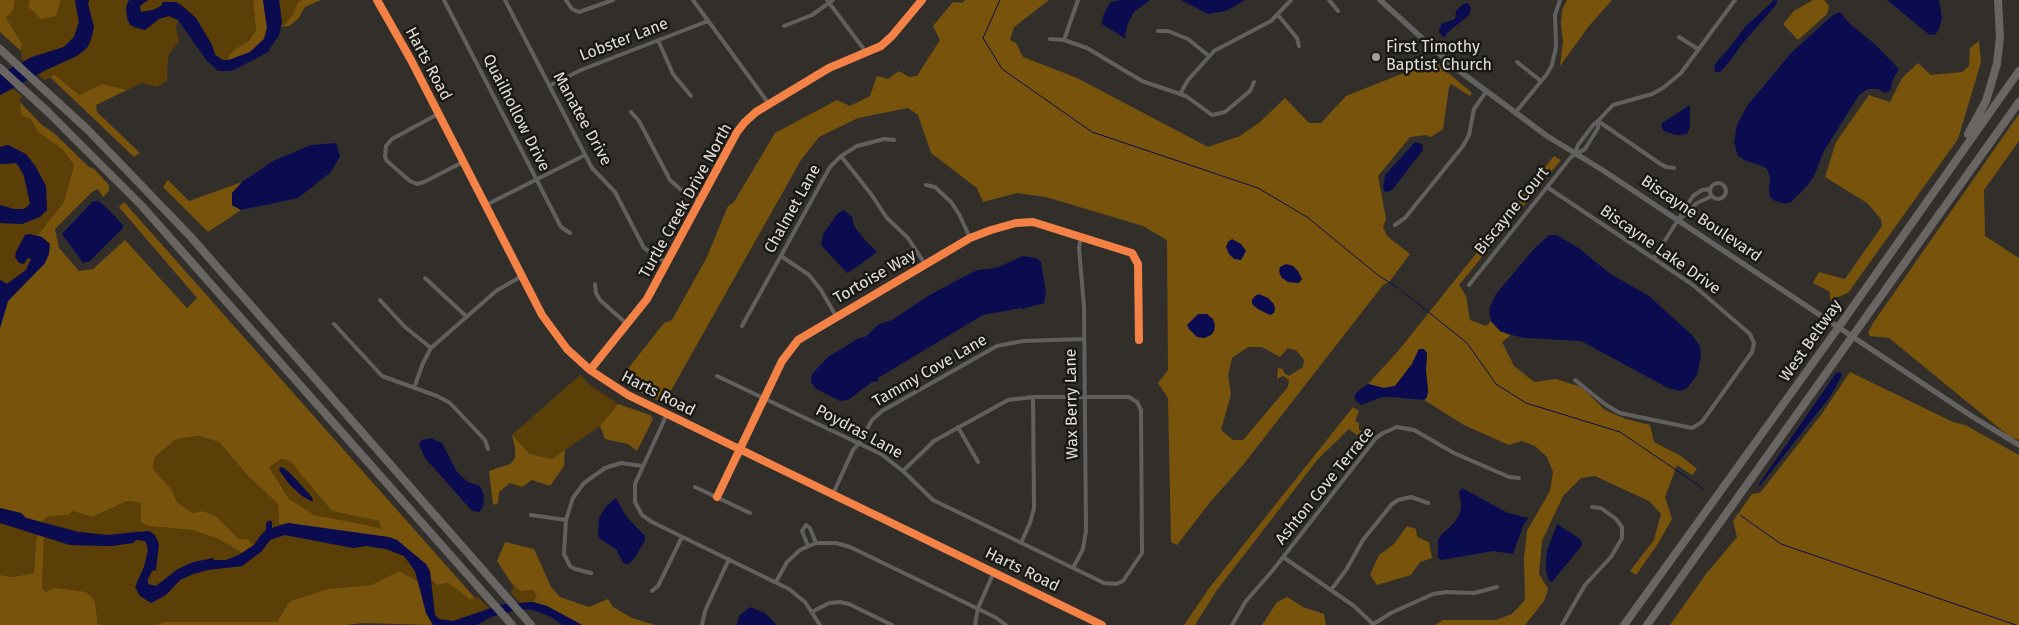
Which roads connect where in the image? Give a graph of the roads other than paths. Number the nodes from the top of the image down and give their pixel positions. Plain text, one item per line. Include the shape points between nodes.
1 (377, 0) edge
2 (444, 0) edge
3 (505, 0) edge
4 (566, 0) edge
5 (613, 0) edge
6 (693, 0) edge
7 (922, 0) edge
8 (1078, 0) edge
9 (1291, 0) edge
10 (1329, 0) edge
11 (1380, 0) edge
12 (1560, 0) edge
13 (1735, 0) edge
14 (1998, 0) edge
15 (830, 1) edge
16 (1338, 11) dead end
17 (1278, 15) junction
18 (708, 21) junction
19 (784, 26) dead end
20 (1158, 31) dead end
21 (1679, 37) dead end
22 (1050, 39) dead end
23 (658, 40) junction
24 (1064, 40) junction
25 (1299, 46) dead end
26 (0, 49) edge
27 (1698, 49) junction
28 (866, 52) junction
29 (1209, 56) junction
30 (1517, 62) dead end
31 (0, 68) edge
32 (2019, 71) edge
33 (1541, 81) junction
34 (1254, 82) dead end
35 (550, 86) junction
36 (1486, 92) junction
37 (1180, 94) junction
38 (691, 96) dead end
39 (2019, 102) edge
40 (769, 104) junction
41 (631, 112) dead end
42 (1515, 113) junction
43 (438, 114) junction
44 (1598, 122) junction
45 (894, 140) dead end
46 (1575, 153) junction
47 (585, 155) junction
48 (841, 156) junction
49 (463, 162) junction
50 (1674, 168) dead end
51 (536, 179) junction
52 (926, 185) dead end
53 (1547, 187) junction
54 (1710, 188) junction
55 (1712, 196) junction
56 (700, 201) junction
57 (486, 205) junction
58 (1918, 212) junction
59 (1679, 220) junction
60 (1395, 225) dead end
61 (570, 234) dead end
62 (1081, 237) junction
63 (970, 238) junction
64 (781, 256) junction
65 (1654, 258) junction
66 (667, 263) junction
67 (925, 264) junction
68 (522, 276) junction
69 (425, 278) dead end
70 (595, 284) dead end
71 (1469, 285) dead end
72 (380, 300) dead end
73 (836, 316) junction
74 (467, 317) junction
75 (334, 324) dead end
76 (628, 325) junction
77 (742, 326) dead end
78 (1084, 340) junction
79 (1139, 340) dead end
80 (432, 348) junction
81 (590, 370) junction
82 (717, 376) dead end
83 (1575, 380) dead end
84 (414, 388) junction
85 (1032, 397) junction
86 (1085, 397) junction
87 (764, 398) junction
88 (666, 414) junction
89 (958, 427) junction
90 (859, 444) junction
91 (2019, 445) edge
92 (488, 449) dead end
93 (739, 449) junction
94 (978, 462) dead end
95 (642, 466) junction
96 (903, 471) junction
97 (1519, 478) dead end
98 (695, 487) dead end
99 (833, 494) junction
100 (716, 497) junction
101 (1428, 503) dead end
102 (1592, 507) dead end
103 (750, 513) dead end
104 (531, 515) dead end
105 (566, 520) junction
106 (1629, 524) dead end
107 (1622, 527) junction
108 (682, 537) junction
109 (1021, 543) junction
110 (816, 544) junction
111 (808, 546) junction
112 (1283, 557) junction
113 (729, 559) junction
114 (1073, 568) junction
115 (994, 572) junction
116 (590, 573) dead end
117 (776, 582) junction
118 (1497, 586) dead end
119 (1331, 590) junction
120 (652, 591) dead end
121 (978, 608) junction
122 (812, 612) junction
123 (512, 625) edge
124 (531, 625) edge
125 (702, 625) edge
126 (820, 625) edge
127 (892, 625) edge
128 (975, 625) edge
129 (1006, 625) edge
130 (1102, 625) edge
131 (1232, 625) edge
132 (1372, 625) edge
133 (1562, 625) edge
134 (1624, 625) edge
135 (1647, 625) edge

1 - 43 street, Harts Road
2 - 51 street, Quailhollow Drive
3 - 35 street, Manatee Drive
4 - 5 street via 575,11
6 - 18 street
7 - 28 street, Turtle Creek Drive North via 887,42
8 - 24 street
9 - 17 street
10 - 16 street
11 - 36 street, Biscayne Boulevard via 1436,52
12 - 33 street via 1555,15 1555,56
13 - 27 street
14 - 58 highway via 2000,48 1990,93 1973,126
15 - 19 street via 812,15
15 - 28 street
17 - 25 street via 1298,38
17 - 29 street
18 - 23 street, Lobster Lane
18 - 40 street
20 - 29 street via 1168,31 1188,39
21 - 27 street
22 - 24 street
23 - 35 street, Lobster Lane via 581,70
23 - 38 street via 673,74
24 - 37 street via 1087,48 1149,84
26 - 124 highway via 117,159 190,236
27 - 44 street via 1681,73 1663,88 1613,105
28 - 40 street, Turtle Creek Drive North via 829,68
29 - 37 street
30 - 33 street
31 - 123 highway via 141,205
32 - 58 highway, West Beltway
33 - 42 street
34 - 37 street via 1250,91 1225,112 1216,115
35 - 47 street, Manatee Drive
36 - 42 street, Biscayne Boulevard
36 - 60 street via 1474,109 1469,135 1463,146 1405,218
39 - 135 highway, West Beltway
40 - 56 street, Turtle Creek Drive North via 741,126
41 - 56 street via 670,180
42 - 46 street, Biscayne Boulevard
43 - 49 street, Harts Road
43 - 49 street via 388,142 385,157 417,184
44 - 46 street
44 - 46 street via 1598,128 1585,149
44 - 50 street via 1659,163
45 - 48 street, Chalmet Lane via 884,139 857,146
46 - 53 street, Biscayne Court
46 - 59 street, Biscayne Boulevard
47 - 51 street
47 - 66 street, Manatee Drive via 595,172 614,192 644,248
48 - 64 street, Chalmet Lane via 826,173
48 - 67 street via 887,218 908,238
49 - 57 street, Harts Road
51 - 57 street
51 - 61 street, Quailhollow Drive via 562,227
52 - 63 street via 935,187 951,202
53 - 65 street, Biscayne Lake Drive
53 - 71 street, Biscayne Court
54 - 55 street
54 - 55 street via 1718,182 1727,189 1722,198
54 - 59 street via 1693,196
55 - 59 street via 1697,202
56 - 66 street, Turtle Creek Drive North
57 - 68 street, Harts Road
58 - 134 highway, West Beltway via 1833,336
59 - 65 street
59 - 91 street, Biscayne Boulevard
62 - 63 street, Tortoise Way via 1025,222
62 - 78 street, Wax Berry Lane
62 - 79 street, Tortoise Way via 1135,256 1138,264
63 - 67 street, Tortoise Way
64 - 73 street via 812,279
64 - 77 street, Chalmet Lane
65 - 83 street, Biscayne Lake Drive via 1693,285 1750,334 1754,343 1752,352 1702,422 1692,428 1620,413
66 - 76 street, Turtle Creek Drive North
67 - 73 street, Tortoise Way
68 - 74 street via 496,291
68 - 81 street, Harts Road via 552,330
69 - 74 street
70 - 76 street via 600,300
72 - 80 street via 405,328
73 - 87 street, Tortoise Way via 806,333 792,346
74 - 80 street
75 - 84 street via 382,376
76 - 81 street, Turtle Creek Drive North
78 - 86 street, Wax Berry Lane
78 - 90 street, Tammy Cove Lane via 1015,342 988,350 882,411 872,420
80 - 84 street
81 - 88 street, Harts Road via 628,395
82 - 87 street, Poydras Lane
84 - 92 street via 450,403 485,440
85 - 86 street
85 - 89 street via 1000,403
85 - 109 street via 1034,508
86 - 114 street, Wax Berry Lane via 1086,531 1083,549
86 - 114 street, Poydras Lane via 1129,397 1141,410 1142,549 1128,576 1116,584 1104,583
87 - 90 street, Poydras Lane
87 - 93 street, Tortoise Way
88 - 93 street, Harts Road
88 - 95 street
89 - 94 street
89 - 96 street via 934,441
90 - 96 street, Poydras Lane via 881,454
90 - 99 street, Tammy Cove Lane via 853,450
93 - 99 street, Harts Road
93 - 100 street, Tortoise Way
95 - 105 street via 621,463 598,472 578,490
95 - 108 street via 635,484 638,509 646,519
96 - 109 street, Poydras Lane via 933,500
97 - 112 street, Ashton Cove Terrace via 1509,477 1454,453 1414,430 1390,429 1376,438
98 - 100 street
99 - 115 street, Harts Road
100 - 103 street
101 - 119 street via 1411,497 1392,504 1363,540
102 - 107 street via 1601,508
104 - 105 street
105 - 116 street via 563,547 566,560 575,570
106 - 107 street
107 - 133 street via 1620,543 1589,581
108 - 113 street
108 - 120 street via 658,586
109 - 114 street, Poydras Lane
110 - 111 street
110 - 111 street via 806,525 802,531
110 - 121 street via 836,543 850,547
111 - 117 street via 787,562
112 - 119 street
112 - 131 street, Ashton Cove Terrace via 1242,606
113 - 117 street
113 - 125 street via 705,611
115 - 121 street
115 - 130 street, Harts Road
117 - 122 street via 797,595
118 - 132 street via 1474,593 1434,594
119 - 132 street via 1359,610
121 - 128 street
121 - 129 street
122 - 126 street
122 - 127 street via 828,603 840,602

